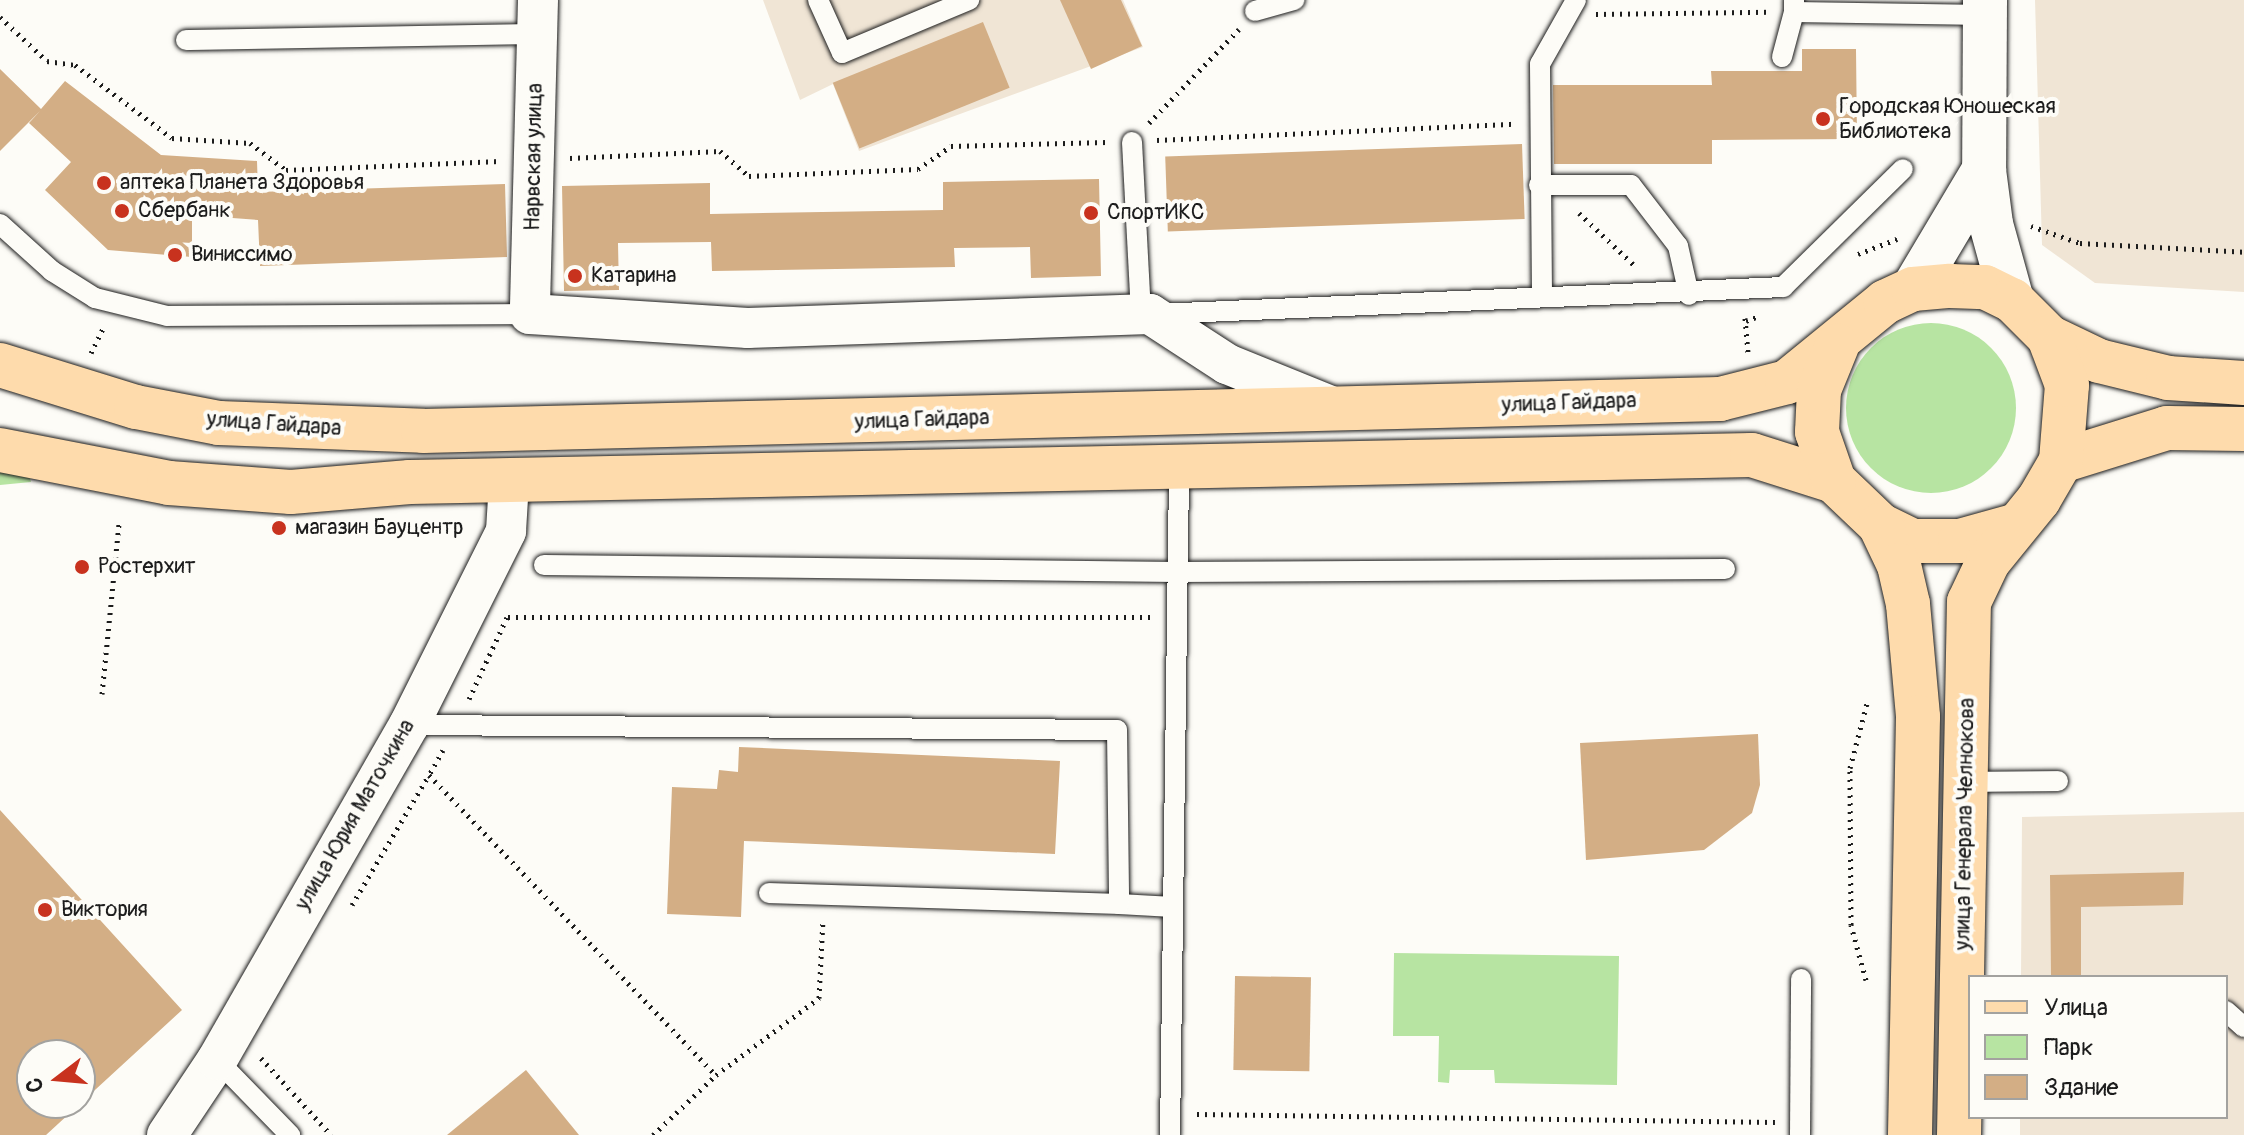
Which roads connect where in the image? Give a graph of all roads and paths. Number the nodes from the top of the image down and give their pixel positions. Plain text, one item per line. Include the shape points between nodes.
1 (818, 0) edge
2 (969, 0) edge
3 (1294, 0) edge
4 (1794, 6) edge
5 (1574, 7) edge
6 (1985, 8) edge
7 (1255, 11) joint
8 (0, 17) edge
9 (538, 17) edge
10 (186, 40) dead end
11 (1782, 57) dead end
12 (1538, 123) junction
13 (1132, 142) junction
14 (534, 160) junction
15 (1903, 169) dead end
16 (1984, 170) junction
17 (1547, 185) junction
18 (1956, 223) junction
19 (0, 224) edge
20 (2027, 224) dead end
21 (2244, 252) edge
22 (1852, 257) dead end
23 (1913, 289) junction
24 (1655, 293) junction
25 (1542, 294) junction
26 (1689, 295) junction
27 (2012, 300) junction
28 (116, 303) junction
29 (1775, 311) dead end
30 (530, 314) junction
31 (1145, 314) junction
32 (2049, 337) junction
33 (1837, 346) junction
34 (88, 361) dead end
35 (1748, 362) dead end
36 (0, 365) edge
37 (2244, 383) edge
38 (1345, 411) junction
39 (2244, 429) edge
40 (0, 450) edge
41 (2061, 461) junction
42 (1179, 470) junction
43 (1834, 481) junction
44 (509, 482) junction
45 (119, 523) dead end
46 (1880, 525) junction
47 (2014, 526) junction
48 (544, 565) dead end
49 (1725, 569) dead end
50 (1177, 572) junction
51 (514, 603) dead end
52 (508, 617) junction
53 (1176, 617) junction
54 (102, 694) dead end
55 (1867, 703) dead end
56 (409, 725) junction
57 (457, 725) junction
58 (2058, 781) dead end
59 (1967, 782) junction
60 (769, 893) dead end
61 (824, 894) junction
62 (1119, 904) junction
63 (1173, 907) junction
64 (1801, 979) dead end
65 (1866, 980) dead end
66 (2228, 1013) edge
67 (1966, 1016) edge
68 (2244, 1027) edge
69 (261, 1058) dead end
70 (217, 1060) junction
71 (716, 1075) junction
72 (1170, 1114) junction
73 (1800, 1129) edge
74 (167, 1135) edge
75 (290, 1135) edge
76 (331, 1135) edge
77 (653, 1135) edge
78 (1170, 1135) edge
79 (1910, 1135) edge
80 (1959, 1135) edge

1 - 2 lane via 842,53
3 - 7 lane
4 - 5 path
4 - 6 lane
4 - 11 lane
5 - 12 lane via 1540,64
6 - 16 main road
7 - 13 path
8 - 14 path via 47,61 75,65 172,138 250,143 286,170
9 - 10 lane
9 - 14 street, Нарвская улица
12 - 13 path
12 - 17 lane
13 - 14 path via 951,146 918,169 749,176 720,151
13 - 31 lane
14 - 30 street, Нарвская улица
15 - 26 lane via 1783,287
16 - 18 main road
16 - 27 main road via 1991,224
17 - 24 path via 1634,264
17 - 25 lane
17 - 26 lane via 1631,185 1678,246
18 - 22 path via 1929,218 1901,238
18 - 23 main road
19 - 28 lane via 52,271 95,298
20 - 21 path via 2080,243
23 - 27 main road, улица Гайдара via 1985,287
23 - 33 main road, улица Гайдара via 1885,302
24 - 25 lane
24 - 26 lane
25 - 31 lane
27 - 32 main road, улица Гайдара
28 - 30 lane via 167,316
28 - 34 path
29 - 35 path via 1746,321
30 - 31 street via 748,328
31 - 38 street via 1227,364
32 - 37 main road, улица Гайдара via 2099,361 2168,378
32 - 41 main road, улица Гайдара via 2067,385
33 - 38 main road, улица Гайдара via 1787,382 1720,399
33 - 43 main road, улица Гайдара via 1819,390 1817,432
36 - 38 main road, улица Гайдара via 136,407 219,423 311,429 525,433
39 - 41 main road via 2167,428
40 - 44 main road, улица Гайдара via 230,490
41 - 47 main road, улица Гайдара via 2039,499
42 - 43 main road, улица Гайдара via 1752,455
42 - 44 main road, улица Гайдара
42 - 50 lane
43 - 46 main road, улица Гайдара
44 - 56 street, улица Юрия Маточкина via 506,531
45 - 54 path
46 - 47 main road, улица Гайдара via 1913,541 1960,541
46 - 79 main road via 1899,565 1908,604 1918,717
47 - 59 main road, улица Генерала Челнокова via 1969,602
48 - 50 lane
49 - 50 lane
50 - 53 lane
51 - 52 path
52 - 53 path
52 - 57 path
53 - 63 lane
55 - 65 path via 1850,768 1851,925
56 - 57 lane
56 - 70 street, улица Юрия Маточкина
57 - 62 lane via 1117,730
57 - 71 path via 429,775
58 - 59 lane
59 - 67 main road, улица Генерала Челнокова
60 - 61 lane
61 - 62 lane
61 - 71 path via 819,998
62 - 63 lane
63 - 72 lane
64 - 73 lane
66 - 68 lane
67 - 80 main road, улица Генерала Челнокова
69 - 76 path
70 - 74 street, улица Юрия Маточкина
70 - 75 lane
71 - 77 path
72 - 73 path
72 - 78 lane

